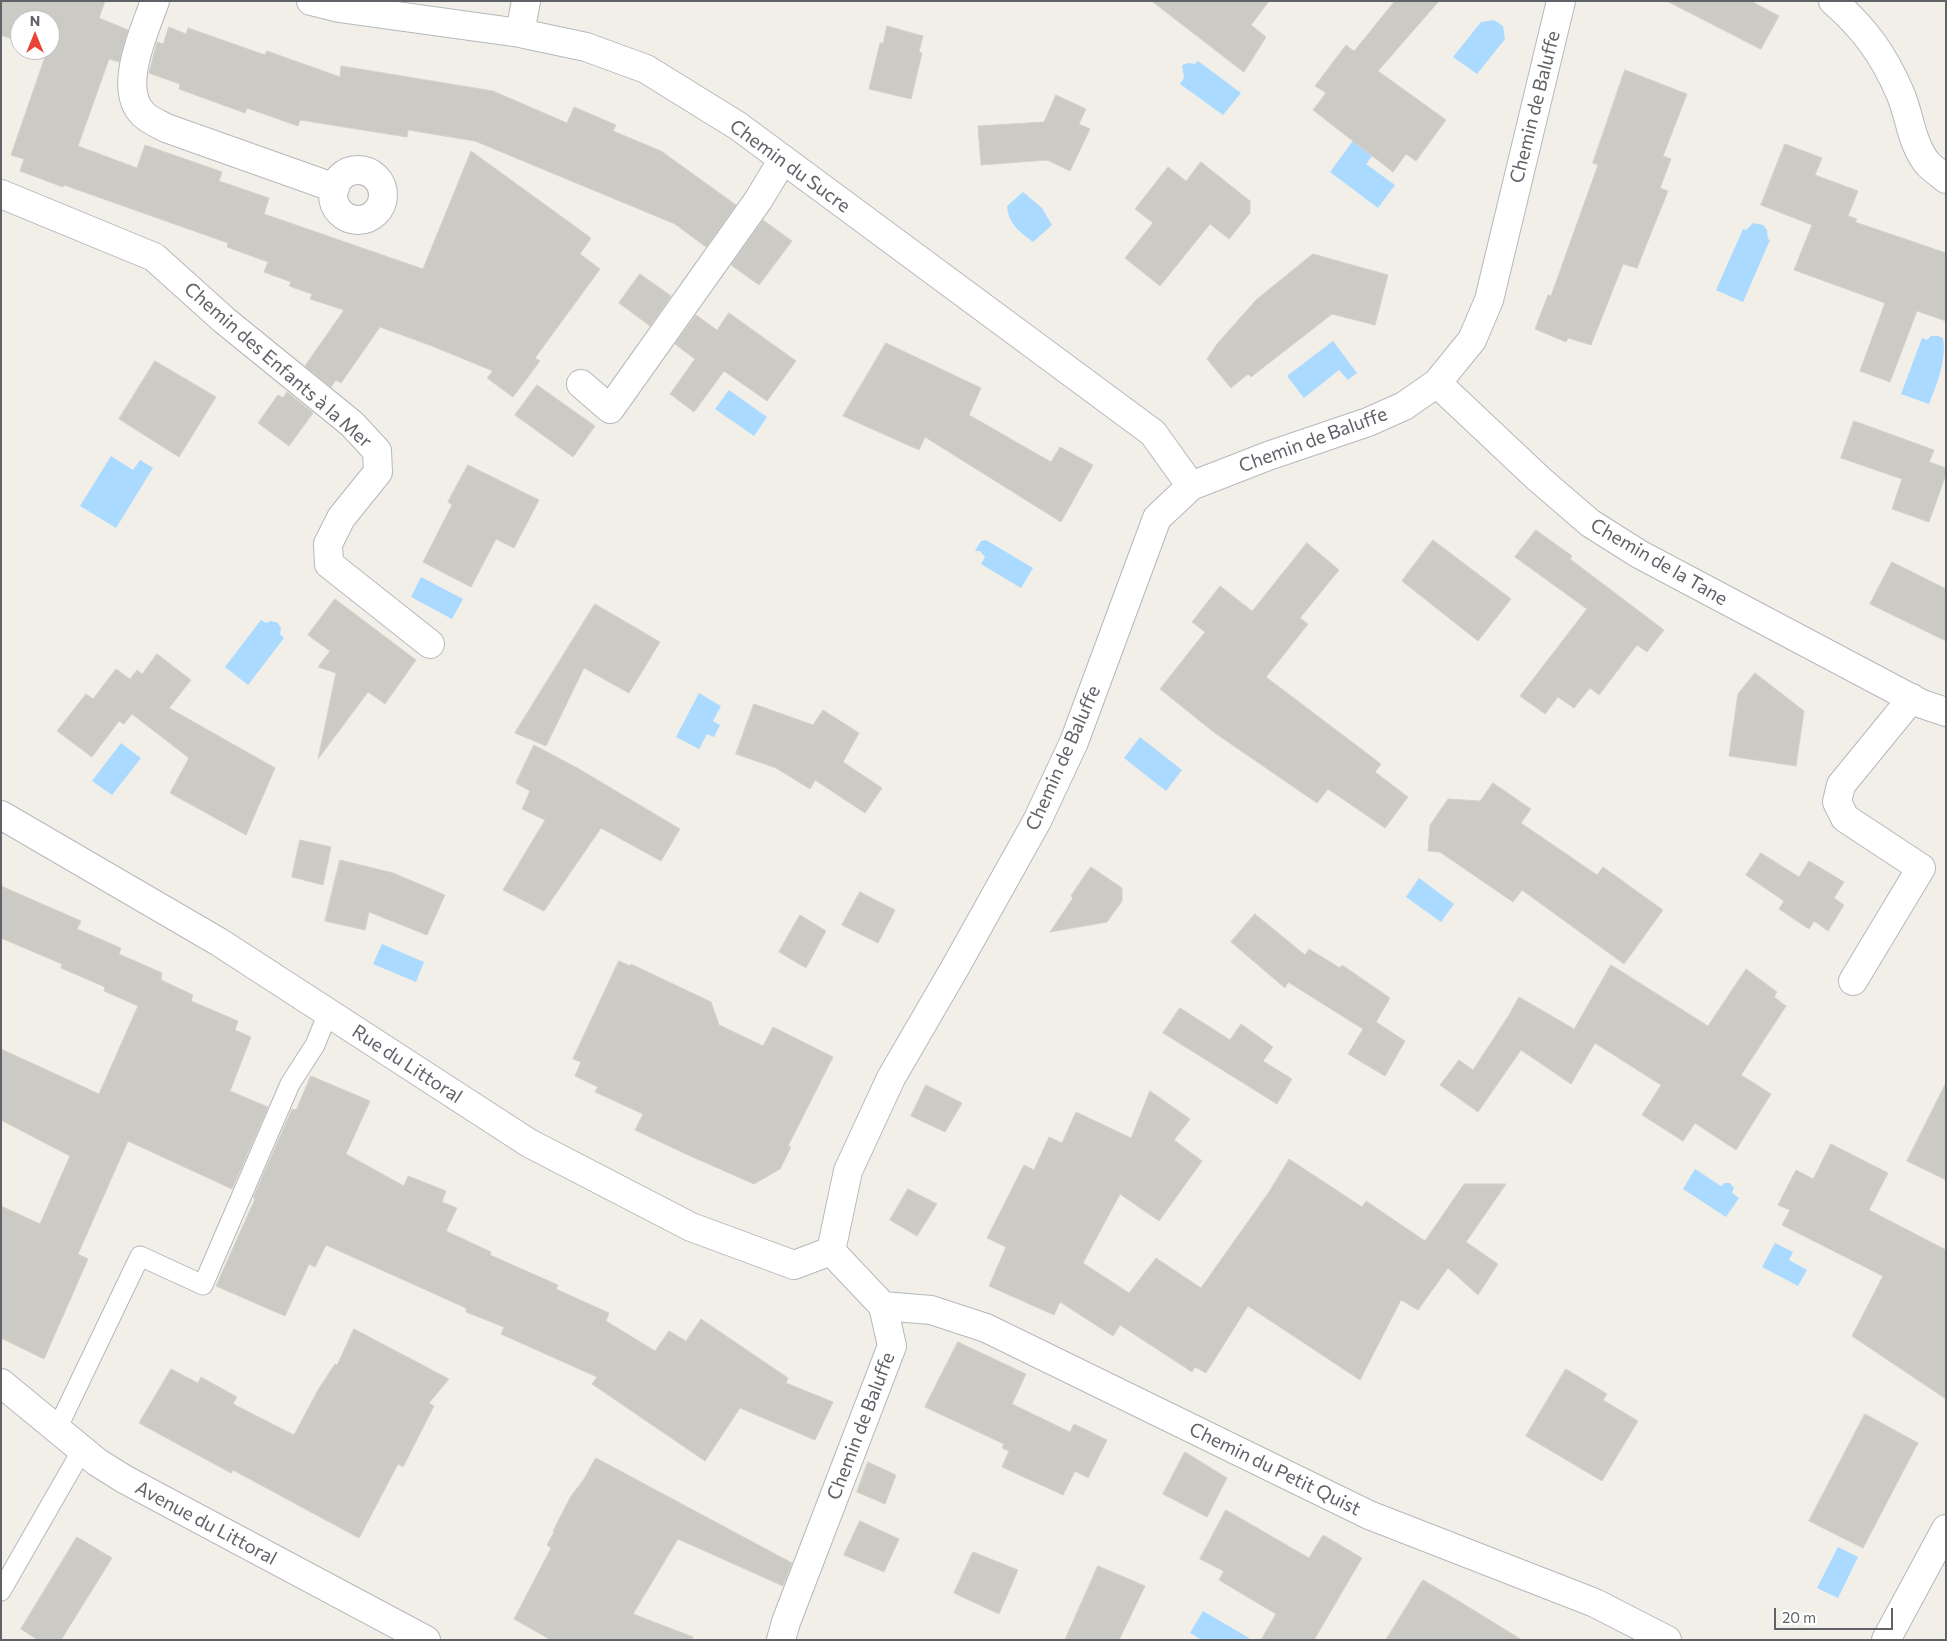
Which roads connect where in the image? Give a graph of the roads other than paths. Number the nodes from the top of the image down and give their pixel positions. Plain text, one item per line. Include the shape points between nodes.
1 (155, 1) edge
2 (311, 1) edge
3 (526, 1) edge
4 (1561, 1) edge
5 (1832, 1) edge
6 (340, 4) edge
7 (520, 34) junction
8 (783, 160) junction
9 (1946, 179) edge
10 (335, 188) dead end
11 (1, 194) edge
12 (1437, 383) junction
13 (580, 384) dead end
14 (1191, 486) junction
15 (430, 644) dead end
16 (1912, 698) junction
17 (1946, 712) edge
18 (1, 815) edge
19 (1853, 981) dead end
20 (328, 1013) junction
21 (831, 1251) junction
22 (883, 1306) junction
23 (1, 1383) edge
24 (57, 1429) junction
25 (82, 1450) junction
26 (1946, 1529) edge
27 (1, 1591) edge
28 (426, 1640) edge
29 (781, 1640) edge
30 (1667, 1640) edge
31 (1886, 1640) edge

1 - 10 street via 134,63 133,99 143,114 166,128
2 - 6 street, Chemin du Sucre
3 - 7 street
4 - 12 street, Chemin de Baluffe via 1489,300 1472,340
5 - 9 street via 1850,16 1881,53 1901,94 1914,137 1927,163
6 - 7 street, Chemin du Sucre
7 - 8 street, Chemin du Sucre via 586,47 646,69 738,126
8 - 13 street via 759,199 610,409
8 - 14 street, Chemin du Sucre via 1153,433
11 - 15 street, Chemin des Enfants à la Mer via 154,257 224,320 352,424 377,451 378,472 341,518 328,544 329,564
12 - 14 street, Chemin de Baluffe via 1404,406 1368,422
12 - 16 street, Chemin de la Tane via 1590,523 1639,554
14 - 21 street, Chemin de Baluffe via 1157,518 1074,742 1037,821 891,1078 848,1171
16 - 17 street, Chemin de la Tane
16 - 19 street via 1841,786 1837,802 1845,818 1921,868
18 - 20 street, Rue du Littoral via 219,942
20 - 21 street, Rue du Littoral via 529,1143 691,1227 794,1265
20 - 24 lane via 314,1045 290,1084 203,1285 140,1256
21 - 22 street
22 - 29 street, Chemin de Baluffe via 892,1346
22 - 30 street, Chemin du Petit Quist via 931,1310 986,1328 1369,1515 1595,1603
23 - 24 street, Avenue du Littoral
24 - 25 street, Avenue du Littoral
25 - 27 lane
25 - 28 street, Avenue du Littoral via 124,1479
26 - 31 street

